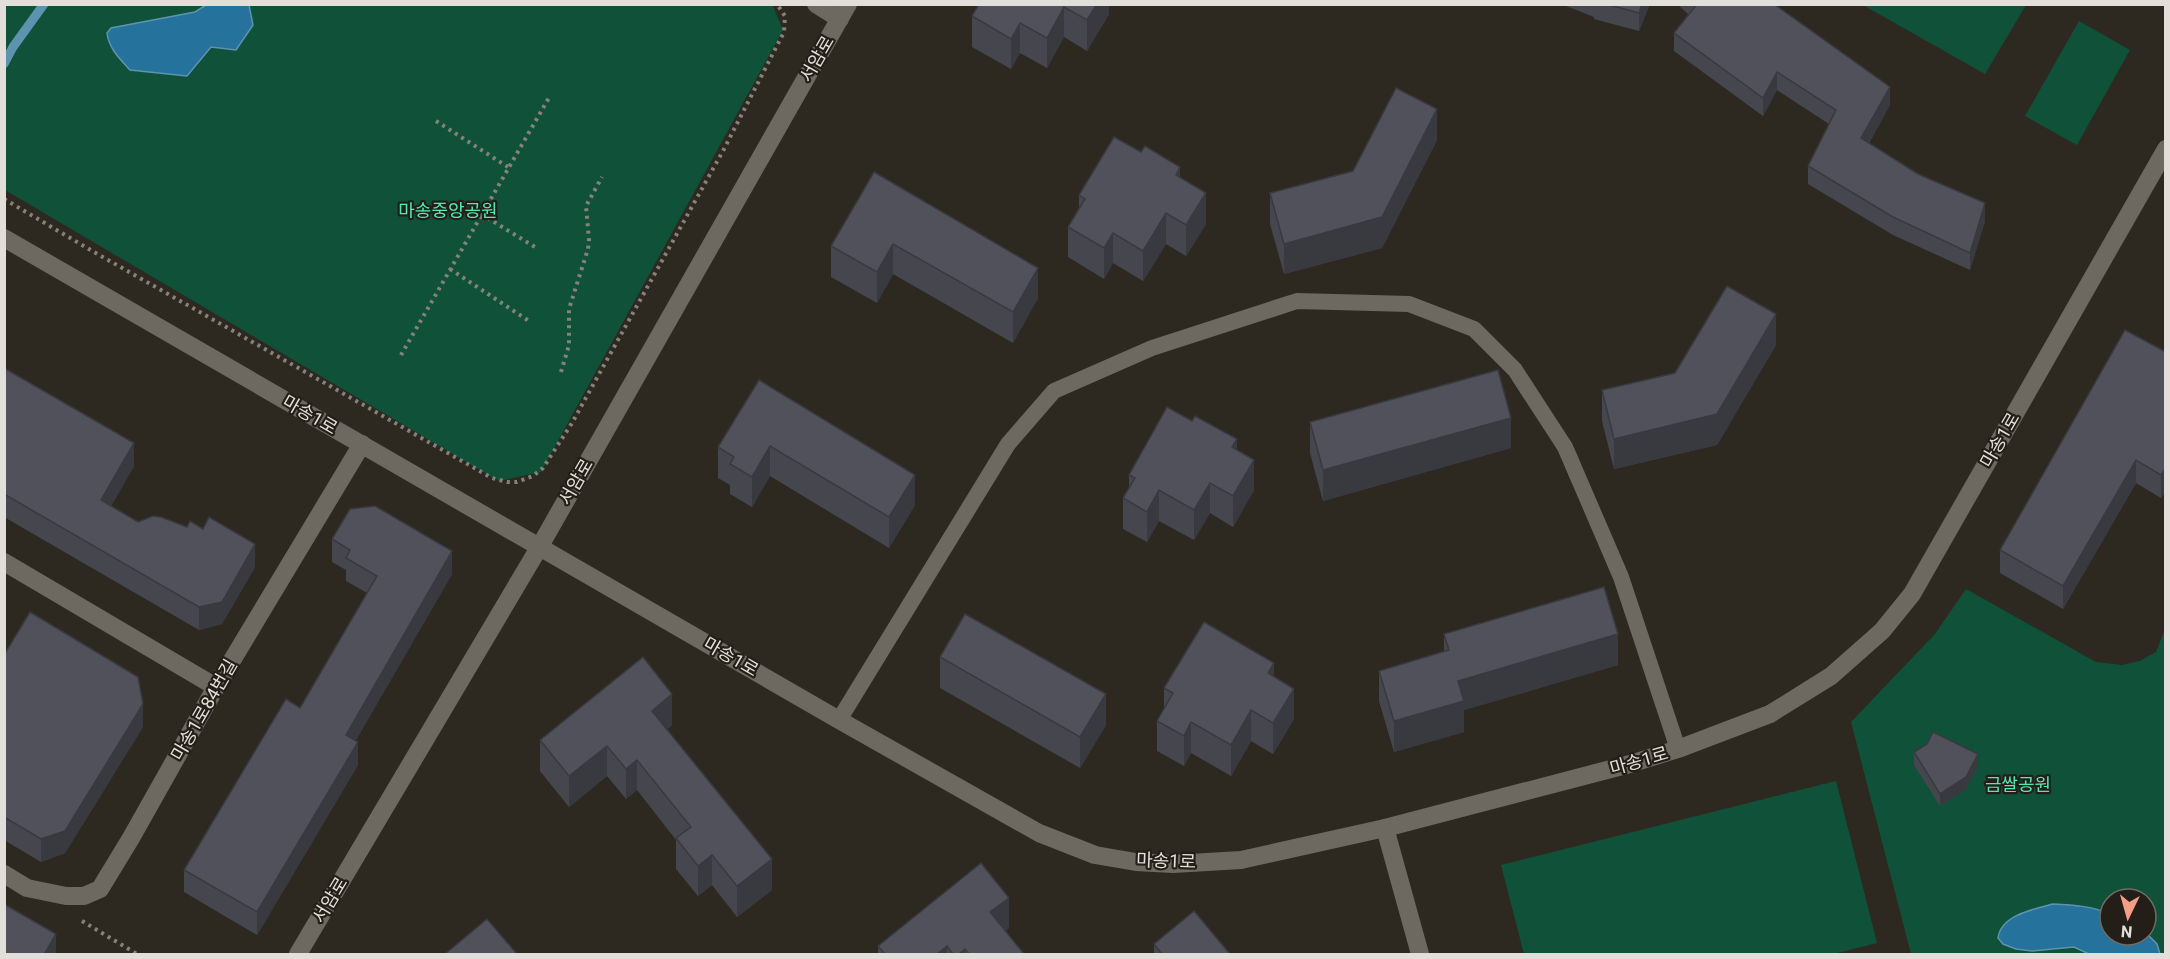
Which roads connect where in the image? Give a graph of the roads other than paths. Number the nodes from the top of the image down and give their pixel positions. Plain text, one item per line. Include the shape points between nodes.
1 (816, 4) edge
2 (844, 12) edge
3 (2165, 149) edge
4 (4, 238) edge
5 (362, 444) junction
6 (540, 546) junction
7 (4, 561) edge
8 (216, 687) junction
9 (839, 720) junction
10 (1678, 749) junction
11 (1385, 828) junction
12 (4, 874) edge
13 (298, 954) edge
14 (1420, 954) edge

1 - 2 street
2 - 6 street, 서암로
3 - 10 street, 마송1로 via 1935,555 1912,594 1882,631 1831,676 1770,714
4 - 5 street, 마송1로
5 - 6 street, 마송1로
5 - 8 street, 마송1로84번길
6 - 9 street, 마송1로
6 - 13 street, 서암로
7 - 8 street
8 - 12 street, 마송1로84번길 via 100,889 84,896 66,896 27,888
9 - 10 lane via 1008,444 1054,391 1152,348 1297,301 1409,304 1474,329 1515,370 1565,447 1621,577
9 - 11 street, 마송1로 via 1039,833 1095,855 1173,864 1241,860
10 - 11 street, 마송1로
11 - 14 street

